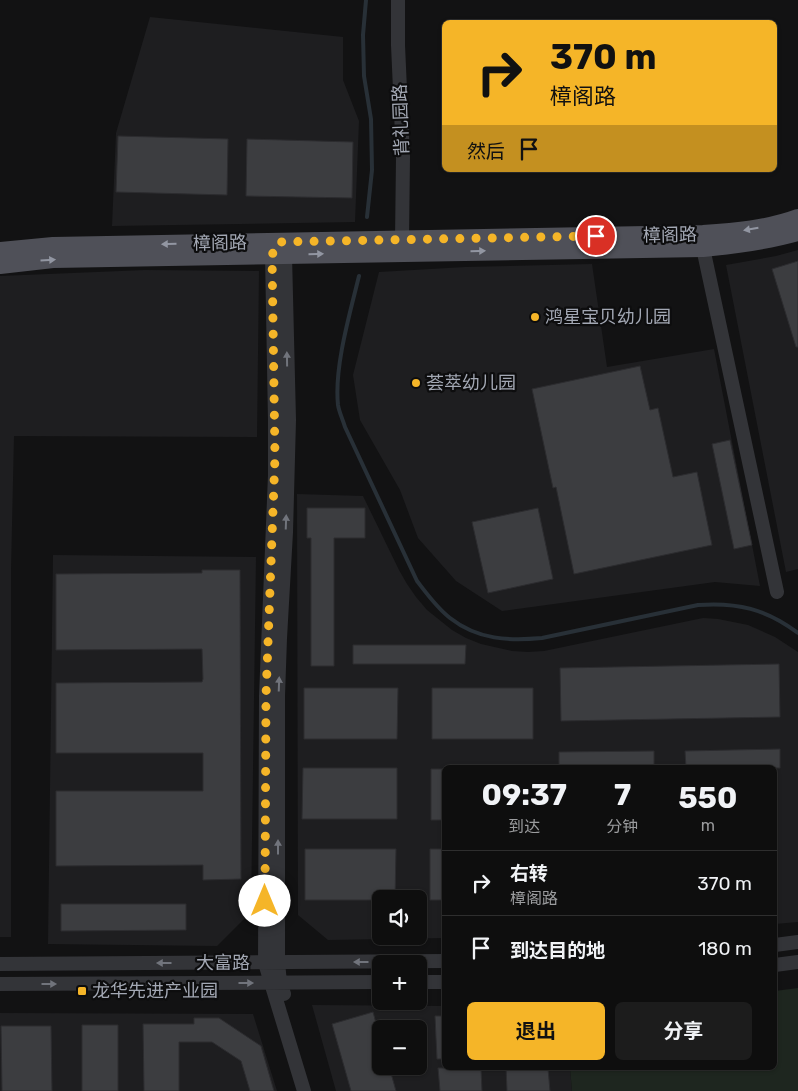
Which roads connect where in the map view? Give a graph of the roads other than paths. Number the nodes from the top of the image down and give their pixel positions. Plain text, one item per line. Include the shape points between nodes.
1 (398, 0) edge
2 (798, 218) edge
3 (798, 232) edge
4 (402, 240) junction
5 (703, 248) junction
6 (0, 250) edge
7 (278, 251) junction
8 (0, 265) edge
9 (777, 592) dead end
10 (798, 942) edge
11 (777, 945) edge
12 (442, 961) edge
13 (271, 962) junction
14 (798, 962) edge
15 (0, 964) edge
16 (777, 965) edge
17 (372, 982) edge
18 (427, 982) edge
19 (442, 982) edge
20 (276, 983) junction
21 (0, 984) edge
22 (304, 1091) edge
23 (314, 1091) edge

1 - 4 street, 背礼园路
2 -> 4 main road, 樟阁路 via 735,232 703,234
3 - 5 main road, 樟阁路 via 769,240
4 - 7 main road, 樟阁路
7 -> 5 main road, 樟阁路
5 - 9 street
7 -> 6 main road, 樟阁路 via 53,246
8 -> 7 main road, 樟阁路 via 53,259
7 - 13 street via 275,457 266,696
10 - 11 street
12 -> 13 street, 大富路
13 -> 15 street, 大富路
13 - 20 street
14 - 16 street
17 - 20 street, 大富路
18 - 19 street
21 -> 20 street, 大富路
20 - 22 street
20 - 23 street

